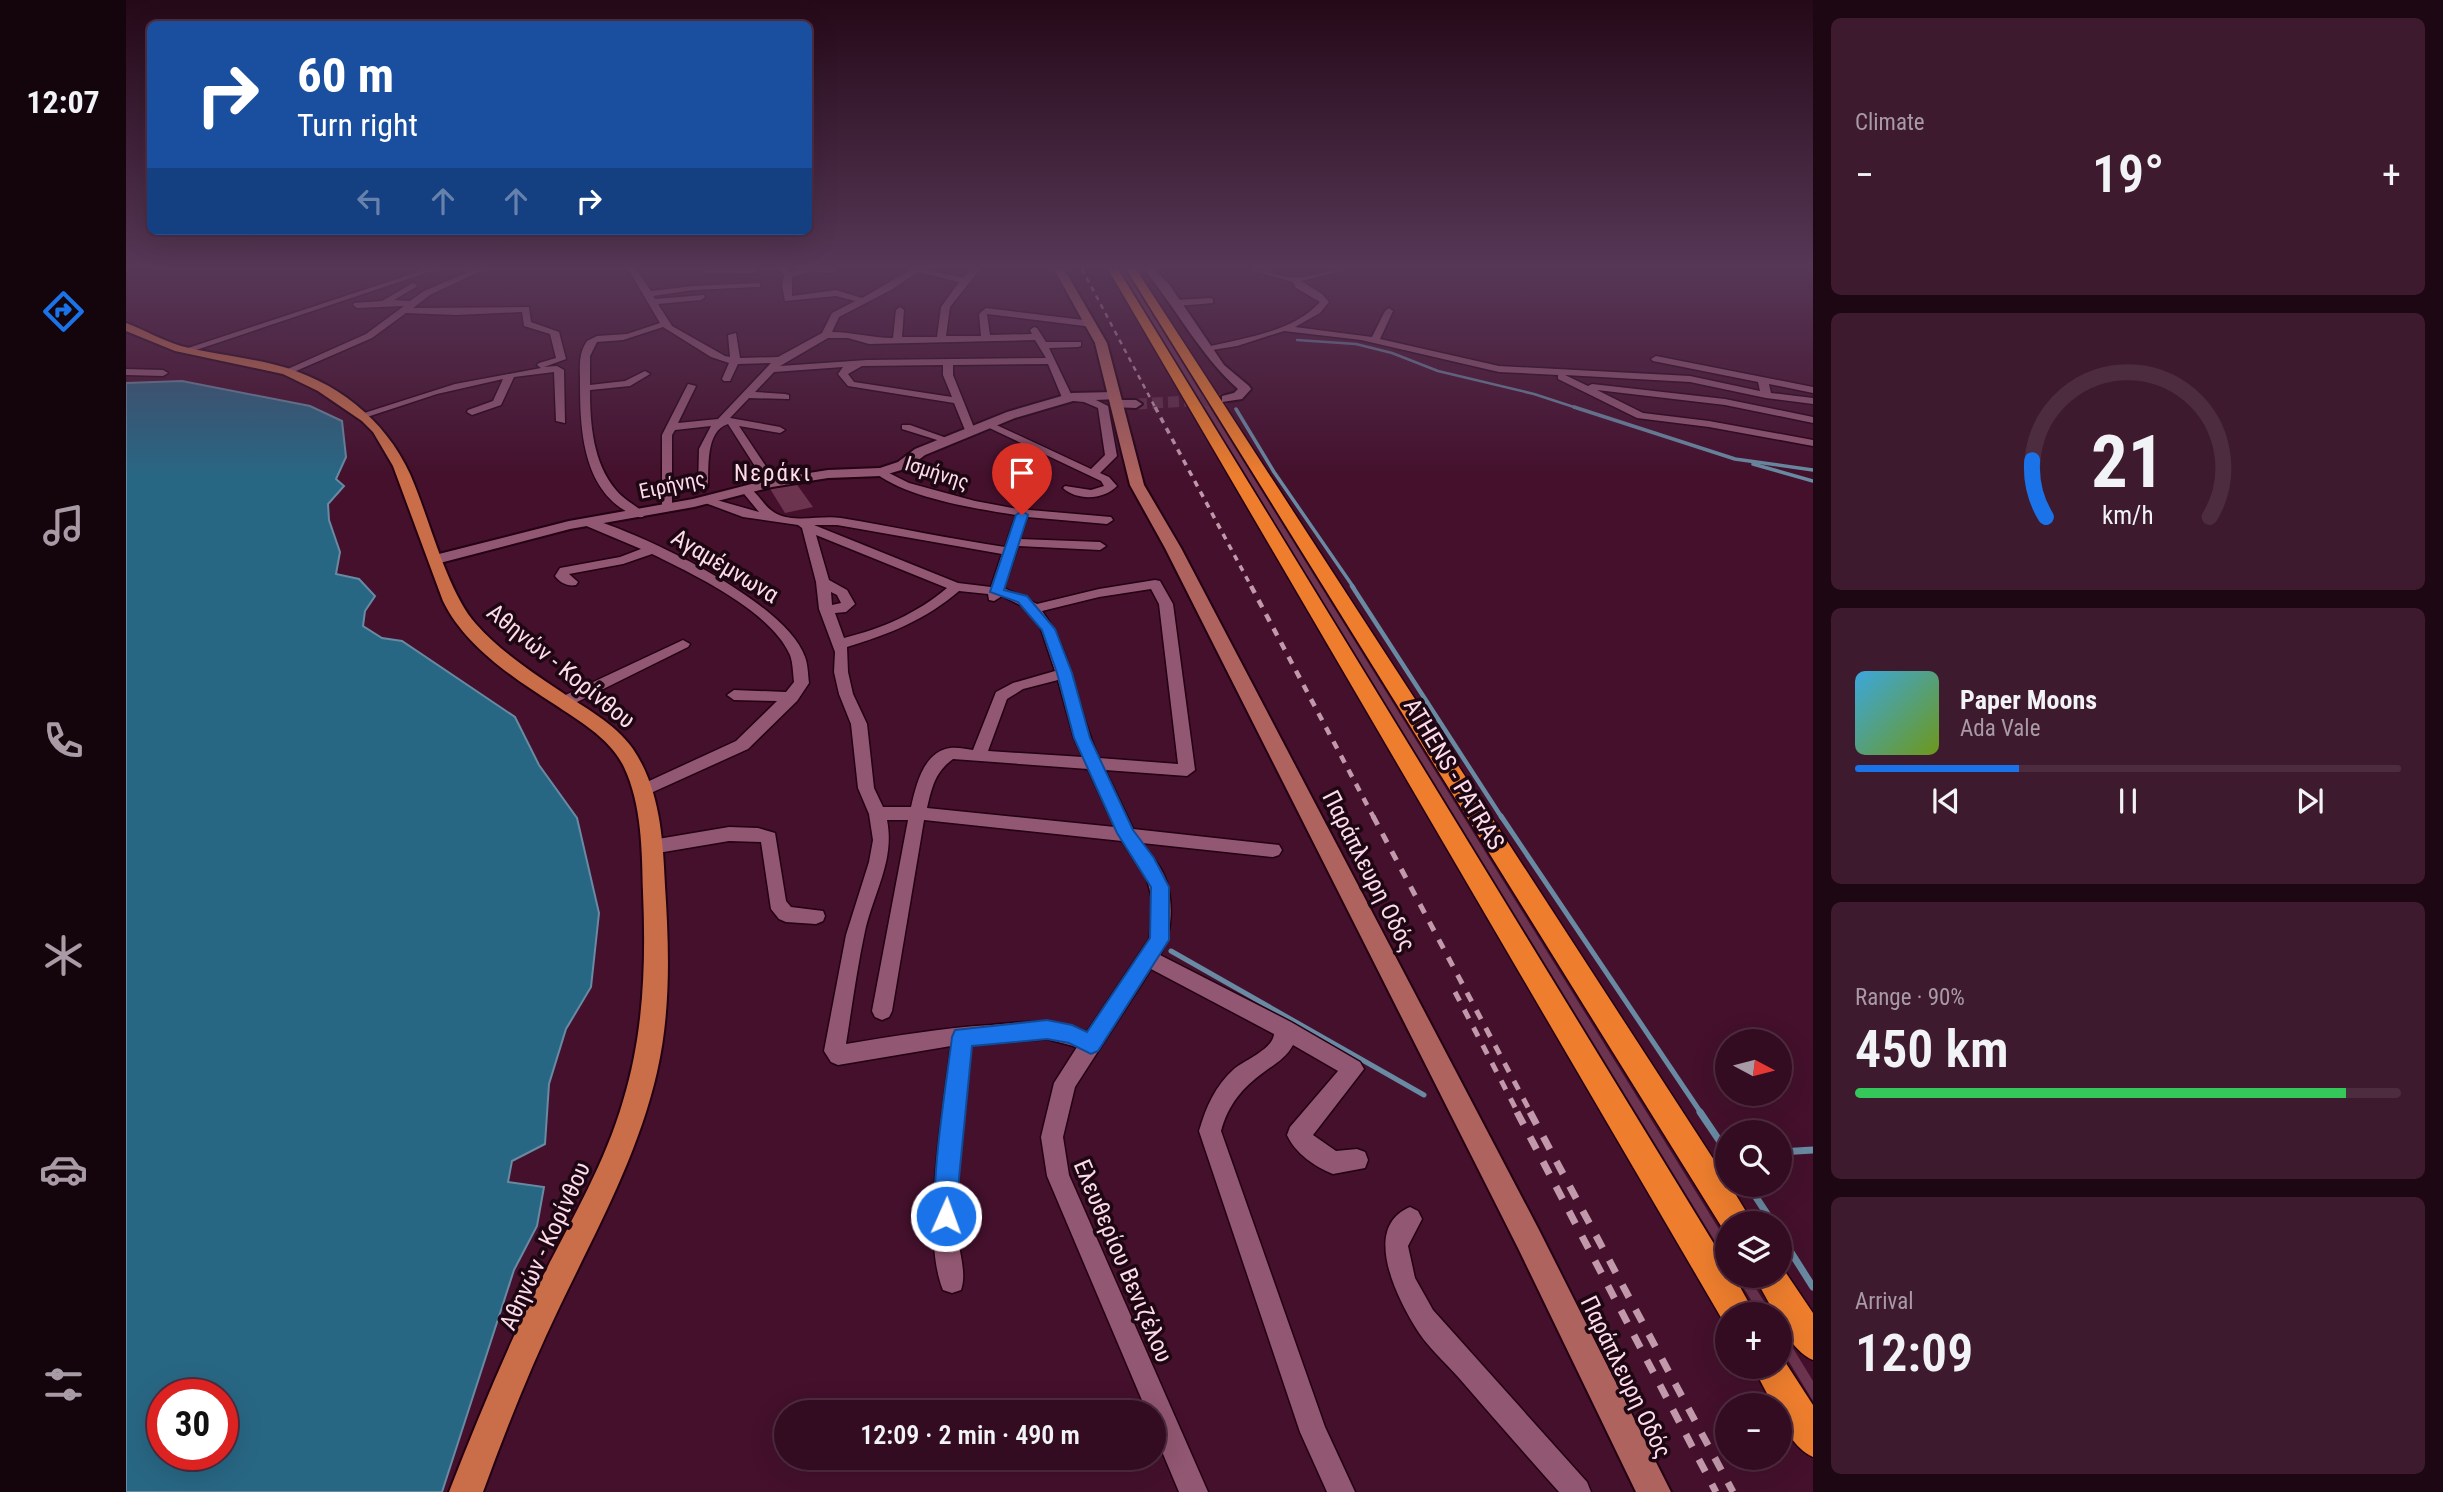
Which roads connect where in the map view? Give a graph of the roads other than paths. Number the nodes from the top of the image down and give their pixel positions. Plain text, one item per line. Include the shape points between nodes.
1 (150, 339) edge
2 (222, 339) edge
3 (363, 339) edge
4 (556, 339) edge
5 (616, 339) edge
6 (687, 339) edge
7 (733, 339) edge
8 (819, 339) edge
9 (861, 339) edge
10 (941, 339) joint
11 (958, 339) edge
12 (997, 339) edge
13 (1099, 339) edge
14 (1156, 339) edge
15 (1175, 339) edge
16 (1202, 339) edge
17 (1248, 339) edge
18 (1368, 339) edge
19 (897, 340) joint
20 (1375, 340) joint
21 (1040, 341) junction
22 (1079, 344) dead end
23 (1209, 349) junction
24 (187, 350) junction
25 (587, 353) junction
26 (561, 358) junction
27 (1656, 359) dead end
28 (780, 360) junction
29 (735, 361) junction
30 (1052, 361) junction
31 (867, 363) junction
32 (948, 364) junction
33 (772, 369) junction
34 (126, 372) edge
35 (286, 372) junction
36 (523, 372) junction
37 (163, 373) dead end
38 (1553, 373) junction
39 (645, 374) dead end
40 (510, 375) junction
41 (727, 379) dead end
42 (1763, 380) junction
43 (691, 386) dead end
44 (1582, 386) junction
45 (585, 388) junction
46 (1813, 390) edge
47 (749, 395) junction
48 (1766, 396) junction
49 (785, 397) dead end
50 (1069, 398) junction
51 (1226, 399) dead end
52 (960, 401) junction
53 (1122, 401) junction
54 (1813, 401) edge
55 (472, 412) dead end
56 (363, 415) junction
57 (1813, 420) edge
58 (561, 421) dead end
59 (726, 421) junction
60 (986, 424) junction
61 (672, 427) junction
62 (906, 427) dead end
63 (780, 430) dead end
64 (970, 430) junction
65 (950, 441) junction
66 (1813, 443) edge
67 (881, 472) junction
68 (1092, 474) junction
69 (771, 483) junction
70 (1069, 488) dead end
71 (746, 489) junction
72 (704, 494) junction
73 (666, 508) junction
74 (639, 514) junction
75 (1022, 515) junction
76 (776, 519) junction
77 (1107, 520) dead end
78 (588, 522) junction
79 (805, 525) junction
80 (1100, 546) dead end
81 (1012, 547) junction
82 (653, 549) junction
83 (436, 559) junction
84 (571, 582) dead end
85 (956, 587) junction
86 (1093, 587) dead end
87 (996, 594) junction
88 (1028, 604) junction
89 (683, 644) dead end
90 (840, 644) junction
91 (1065, 673) junction
92 (734, 695) dead end
93 (792, 697) junction
94 (565, 702) junction
95 (978, 756) junction
96 (1093, 762) junction
97 (642, 791) junction
98 (917, 813) junction
99 (877, 814) junction
100 (1126, 833) junction
101 (652, 847) junction
102 (1273, 850) dead end
103 (816, 916) dead end
104 (1149, 959) junction
105 (883, 1011) dead end
106 (1284, 1029) junction
107 (962, 1037) junction
108 (1091, 1044) junction
109 (1357, 1160) dead end
110 (1729, 1211) edge
111 (1410, 1219) dead end
112 (952, 1281) dead end
113 (1778, 1288) edge
114 (1731, 1302) edge
115 (1813, 1343) edge
116 (1777, 1379) edge
117 (1813, 1439) edge
118 (466, 1492) edge
119 (1194, 1492) edge
120 (1341, 1492) edge
121 (1577, 1492) edge
122 (1654, 1492) edge

1 - 24 main road, Αθηνών - Κορίνθου
2 - 24 street
3 - 35 street
4 - 26 street
5 - 25 street
6 - 29 street
7 - 29 street
8 - 28 street
9 - 19 street
10 - 11 street
10 - 19 street
12 - 21 street
13 - 53 main road, Παράπλευρη Οδός
14 - 114 highway, ATHENS - PATRAS
15 - 110 highway, ATHENS - PATRAS
16 - 23 street
17 - 23 street
18 - 20 street
20 - 38 street via 1488,367
21 - 22 street
21 - 30 street
23 - 51 street via 1220,367 1245,389
24 - 35 main road, Αθηνών - Κορίνθου
25 - 26 street
25 - 45 street
26 - 36 street
27 - 42 street
28 - 29 street
28 - 33 street
29 - 41 street
30 - 32 street
30 - 50 street
31 - 32 street
31 - 33 street
31 - 52 street via 844,371 846,381 865,388
32 - 52 street via 948,376
33 - 47 street
34 - 37 street
35 - 56 main road, Αθηνών - Κορίνθου
36 - 40 street
36 - 58 street via 559,370
38 - 44 street
38 - 48 street via 1690,379
39 - 45 street via 627,384
40 - 55 street via 497,402
40 - 56 street via 452,387
42 - 46 street
42 - 48 street
43 - 61 street
44 - 57 street via 1725,402
44 - 66 street via 1641,416
45 - 74 street via 590,447 598,472 617,499
47 - 49 street
47 - 59 street
48 - 54 street
50 - 53 street, Ειρήνης
50 - 60 street, Ειρήνης
50 - 68 street via 1103,406 1111,456
52 - 64 street
53 - 122 main road, Παράπλευρη Οδός via 1129,462 1143,499 1173,548
56 - 83 main road, Αθηνών - Κορίνθου via 377,427 396,460
59 - 61 street
59 - 63 street
59 - 69 street
59 - 72 street via 704,449
60 - 64 street, Ειρήνης
60 - 68 street
61 - 73 street via 665,454
62 - 65 street
64 - 65 street, Ειρήνης
65 - 67 street, Ειρήνης
67 - 69 street, Ειρήνης
67 - 75 street, Ισμήνης via 899,483 947,498
68 - 70 street via 1109,482 1110,489 1084,494
69 - 71 street, Ειρήνης
71 - 72 street, Ειρήνης
71 - 76 street
72 - 73 street, Ειρήνης
72 - 76 street via 743,513
73 - 74 street, Ειρήνης
74 - 78 street, Ειρήνης
75 - 77 street, Ισμήνης
75 - 81 street
76 - 79 street
78 - 82 street, Αγαμέμνωνα
78 - 83 street, Ειρήνης
79 - 81 street via 837,521 939,541
79 - 85 street
79 - 90 street via 823,582 826,609
80 - 81 street
81 - 87 street
82 - 84 street via 565,571 561,576
82 - 93 street, Αγαμέμνωνα via 737,595 773,621 802,664 802,683
83 - 94 main road, Αθηνών - Κορίνθου via 449,596 466,624
85 - 87 street
85 - 90 street via 917,618
86 - 88 street
87 - 88 street
88 - 91 street, Ελευθερίου Βενιζέλου via 1048,629
88 - 96 street via 1139,585 1155,584 1162,593 1187,770
89 - 94 street
90 - 99 street via 846,694 859,723 866,788
91 - 95 street via 1018,686 1001,696
91 - 96 street, Ελευθερίου Βενιζέλου
92 - 93 street
93 - 97 street via 742,745
94 - 97 main road, Αθηνών - Κορίνθου via 624,751
95 - 96 street
95 - 98 street via 951,753 939,761 926,779
96 - 100 street, Ελευθερίου Βενιζέλου
97 - 101 main road, Αθηνών - Κορίνθου
98 - 99 street
98 - 100 street
98 - 105 street
99 - 107 street via 880,852 860,916 834,1051 838,1055
100 - 102 street
100 - 104 street, Ελευθερίου Βενιζέλου via 1160,887 1159,940
101 - 103 street via 738,834 763,835 769,838 777,904 786,914
101 - 118 main road, Αθηνών - Κορίνθου via 656,988 650,1045 635,1110 535,1326
104 - 106 street
104 - 108 street, Ελευθερίου Βενιζέλου
106 - 109 street via 1353,1069 1298,1135 1333,1163
106 - 120 street via 1284,1042 1277,1051 1223,1094 1210,1131 1313,1432
107 - 108 street via 1047,1030 1072,1034
107 - 112 street via 947,1178 946,1235
108 - 119 street, Ελευθερίου Βενιζέλου via 1065,1083 1056,1116 1052,1137 1058,1176
111 - 121 street via 1396,1246 1404,1282 1424,1319
113 - 115 highway
116 - 117 highway

